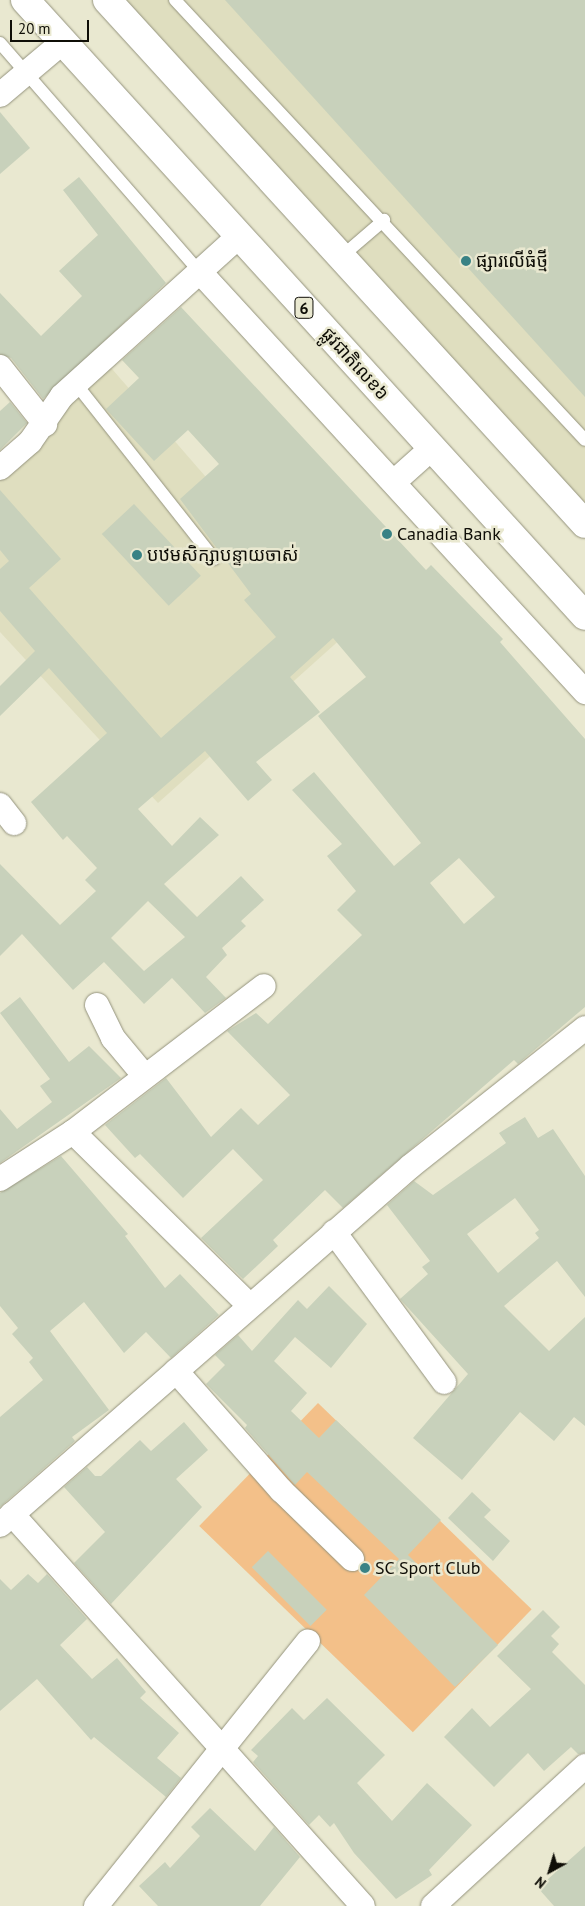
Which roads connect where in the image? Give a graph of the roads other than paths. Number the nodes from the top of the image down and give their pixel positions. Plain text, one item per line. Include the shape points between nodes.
1 (24, 0) edge
2 (107, 0) edge
3 (175, 0) edge
4 (63, 42) junction
5 (0, 43) edge
6 (27, 72) junction
7 (0, 95) edge
8 (384, 220) junction
9 (239, 236) junction
10 (342, 257) junction
11 (200, 272) junction
12 (0, 367) edge
13 (76, 384) junction
14 (45, 424) junction
15 (585, 440) edge
16 (432, 448) junction
17 (0, 468) edge
18 (394, 482) junction
19 (585, 524) edge
20 (214, 559) dead end
21 (585, 616) edge
22 (585, 692) edge
23 (264, 986) dead end
24 (97, 1006) dead end
25 (585, 1028) edge
26 (143, 1074) junction
27 (73, 1132) junction
28 (0, 1179) edge
29 (334, 1232) junction
30 (249, 1305) junction
31 (176, 1371) junction
32 (444, 1382) dead end
33 (6, 1520) edge
34 (352, 1559) dead end
35 (308, 1641) dead end
36 (224, 1750) junction
37 (585, 1766) edge
38 (96, 1906) edge
39 (363, 1906) edge
40 (433, 1906) edge

1 - 4 main road, ផ្លូវជាតិលេខ៦ / 6
2 - 10 main road
3 - 8 lane
4 - 6 street
4 - 9 main road, ផ្លូវជាតិលេខ៦ / 6
5 - 6 lane
6 - 7 street
6 - 11 lane
8 - 10 lane
8 - 15 lane
9 - 11 street
9 - 16 main road, ផ្លូវជាតិលេខ៦ / 6
10 - 19 main road
11 - 13 street
11 - 18 street
12 - 14 street
13 - 14 street via 55,405
13 - 20 lane
14 - 17 street
16 - 18 street
16 - 21 main road, ផ្លូវជាតិលេខ៦ / 6
18 - 22 street
23 - 26 street
24 - 26 street via 113,1038
25 - 29 street
26 - 27 street
27 - 28 street
27 - 30 street
29 - 30 street
29 - 32 street
30 - 31 street
31 - 33 street
31 - 34 street via 280,1490
33 - 36 street
35 - 36 street
36 - 38 street
36 - 39 street
37 - 40 street

